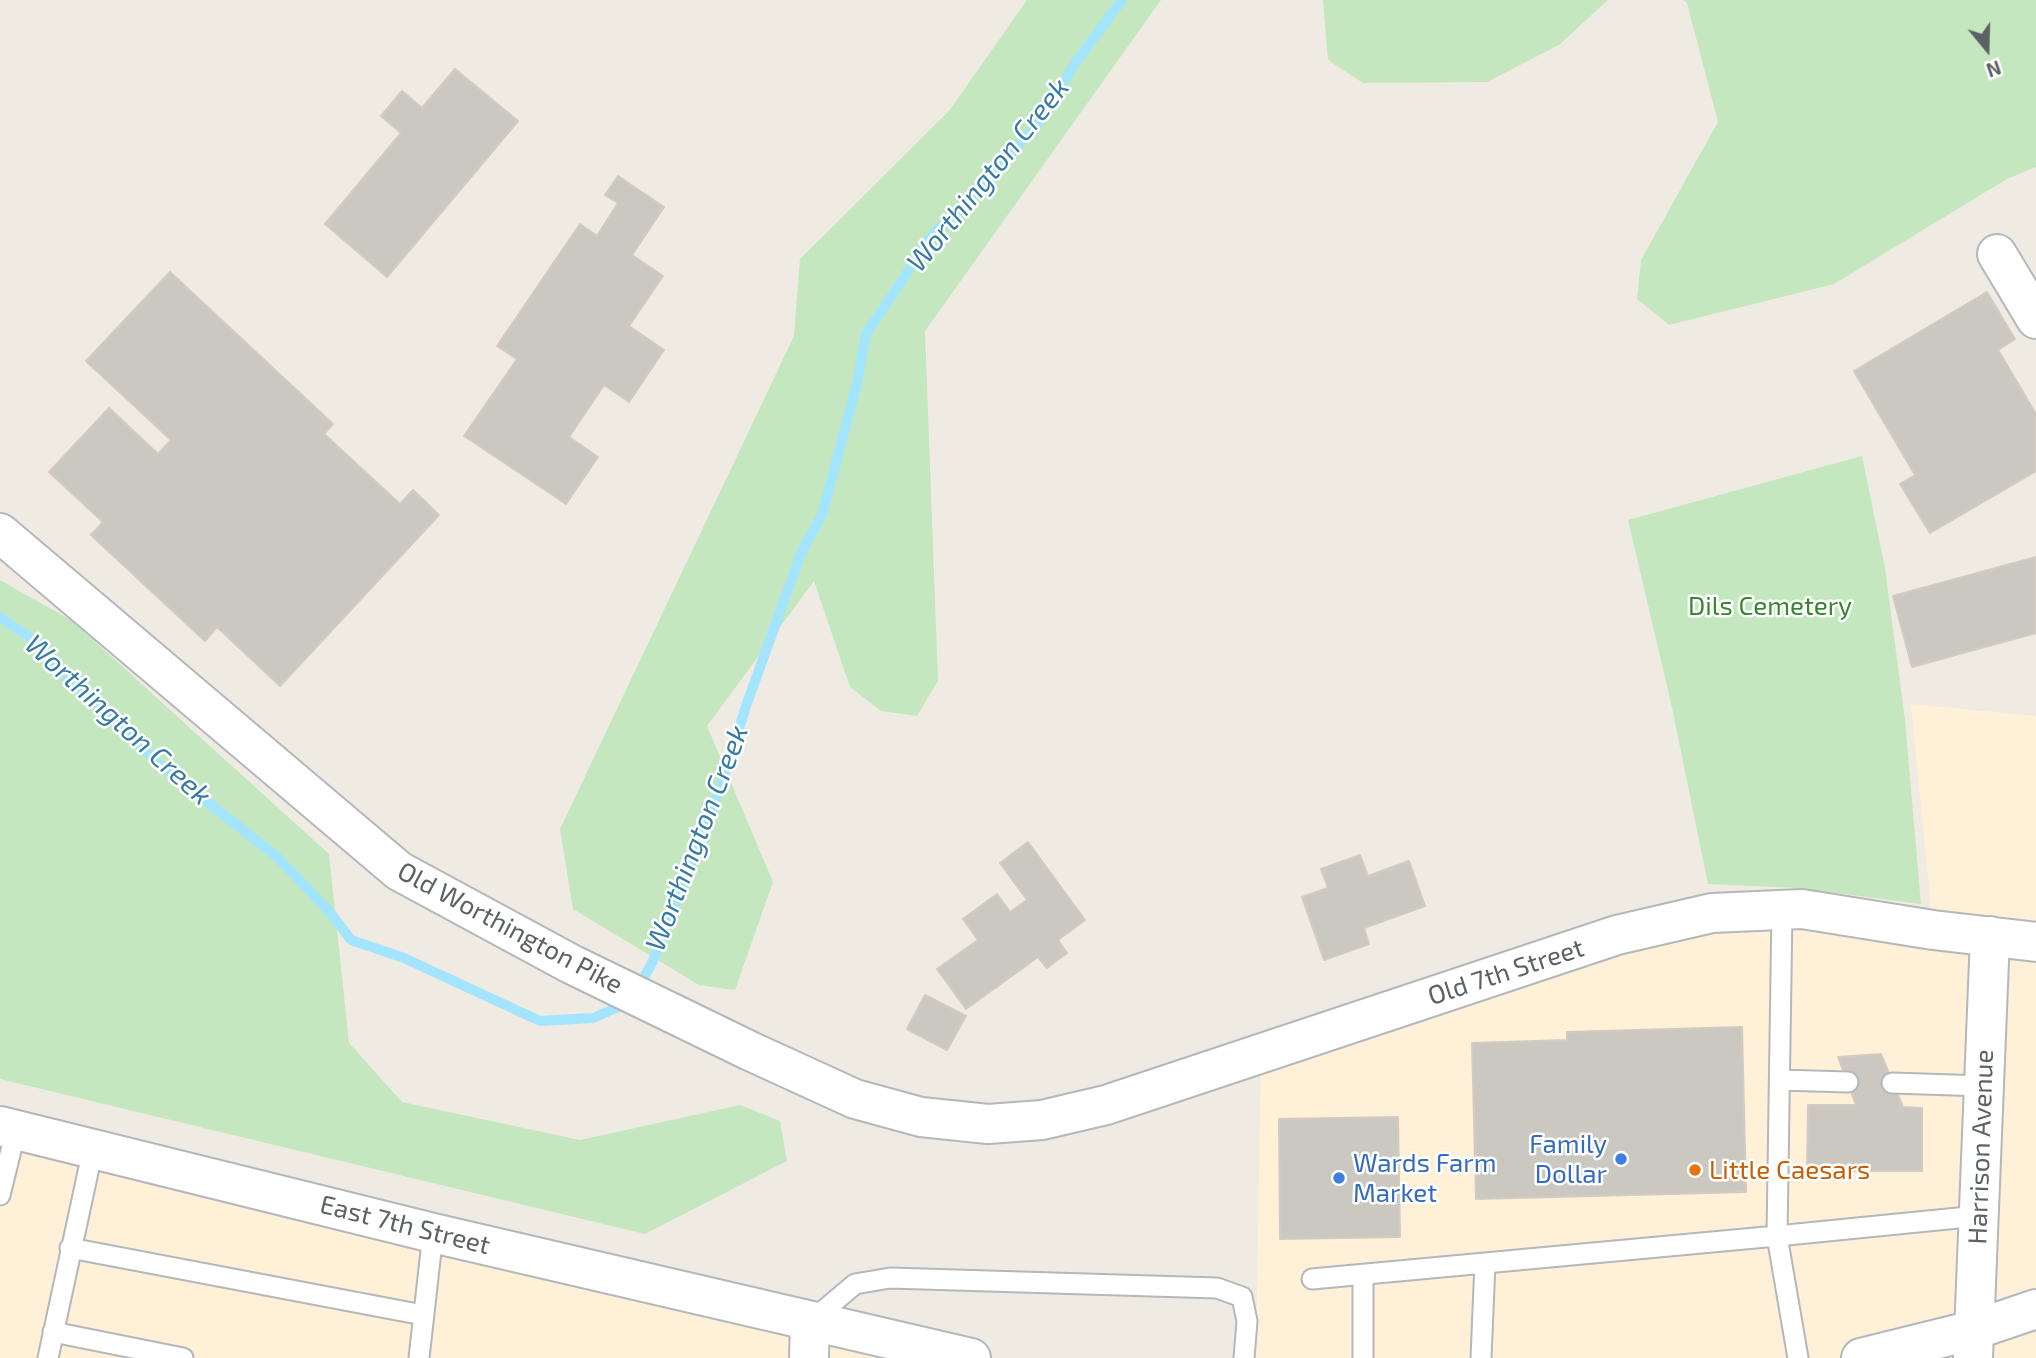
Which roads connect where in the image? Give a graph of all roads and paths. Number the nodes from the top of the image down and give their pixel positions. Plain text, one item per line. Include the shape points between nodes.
1 (1997, 254) dead end
2 (2036, 319) edge
3 (0, 533) edge
4 (1782, 910) junction
5 (1990, 936) junction
6 (2036, 942) edge
7 (1780, 1080) junction
8 (1848, 1082) dead end
9 (1892, 1083) dead end
10 (1984, 1086) junction
11 (988, 1124) joint
12 (8, 1128) edge
13 (93, 1149) junction
14 (0, 1195) edge
15 (1978, 1216) junction
16 (433, 1233) junction
17 (1777, 1236) junction
18 (70, 1248) junction
19 (1485, 1263) junction
20 (1363, 1275) junction
21 (1312, 1279) dead end
22 (2036, 1309) edge
23 (423, 1315) junction
24 (53, 1332) junction
25 (810, 1340) edge
26 (1973, 1344) edge
27 (48, 1358) edge
28 (183, 1358) edge
29 (419, 1358) edge
30 (971, 1358) edge
31 (1244, 1358) edge
32 (1363, 1358) edge
33 (1481, 1358) edge
34 (1798, 1358) edge
35 (1861, 1358) edge

1 - 2 street
3 - 11 street, Old Worthington Pike via 399,871 570,964 855,1099 921,1117
4 - 5 street, Old 7th Street
4 - 7 lane
4 - 11 street, Old 7th Street via 1712,913 1617,935 1106,1105 1042,1120
5 - 6 street, Old 7th Street
5 - 10 street, Harrison Avenue
7 - 8 lane
7 - 17 lane
9 - 10 lane
10 - 15 street, Harrison Avenue
12 - 13 street, East 7th Street
12 - 14 lane
13 - 16 street, East 7th Street
13 - 18 lane
15 - 17 lane
15 - 26 street, Harrison Avenue
16 - 23 lane
16 - 25 street, East 7th Street
17 - 19 lane
17 - 34 lane
18 - 23 lane
18 - 24 lane
19 - 20 lane
19 - 33 lane
20 - 21 lane
20 - 32 lane
22 - 26 street
23 - 29 lane
24 - 27 lane
24 - 28 lane
25 - 30 street, East 7th Street
25 - 31 lane via 855,1284 890,1278 1217,1288 1242,1297 1247,1321
26 - 35 street

